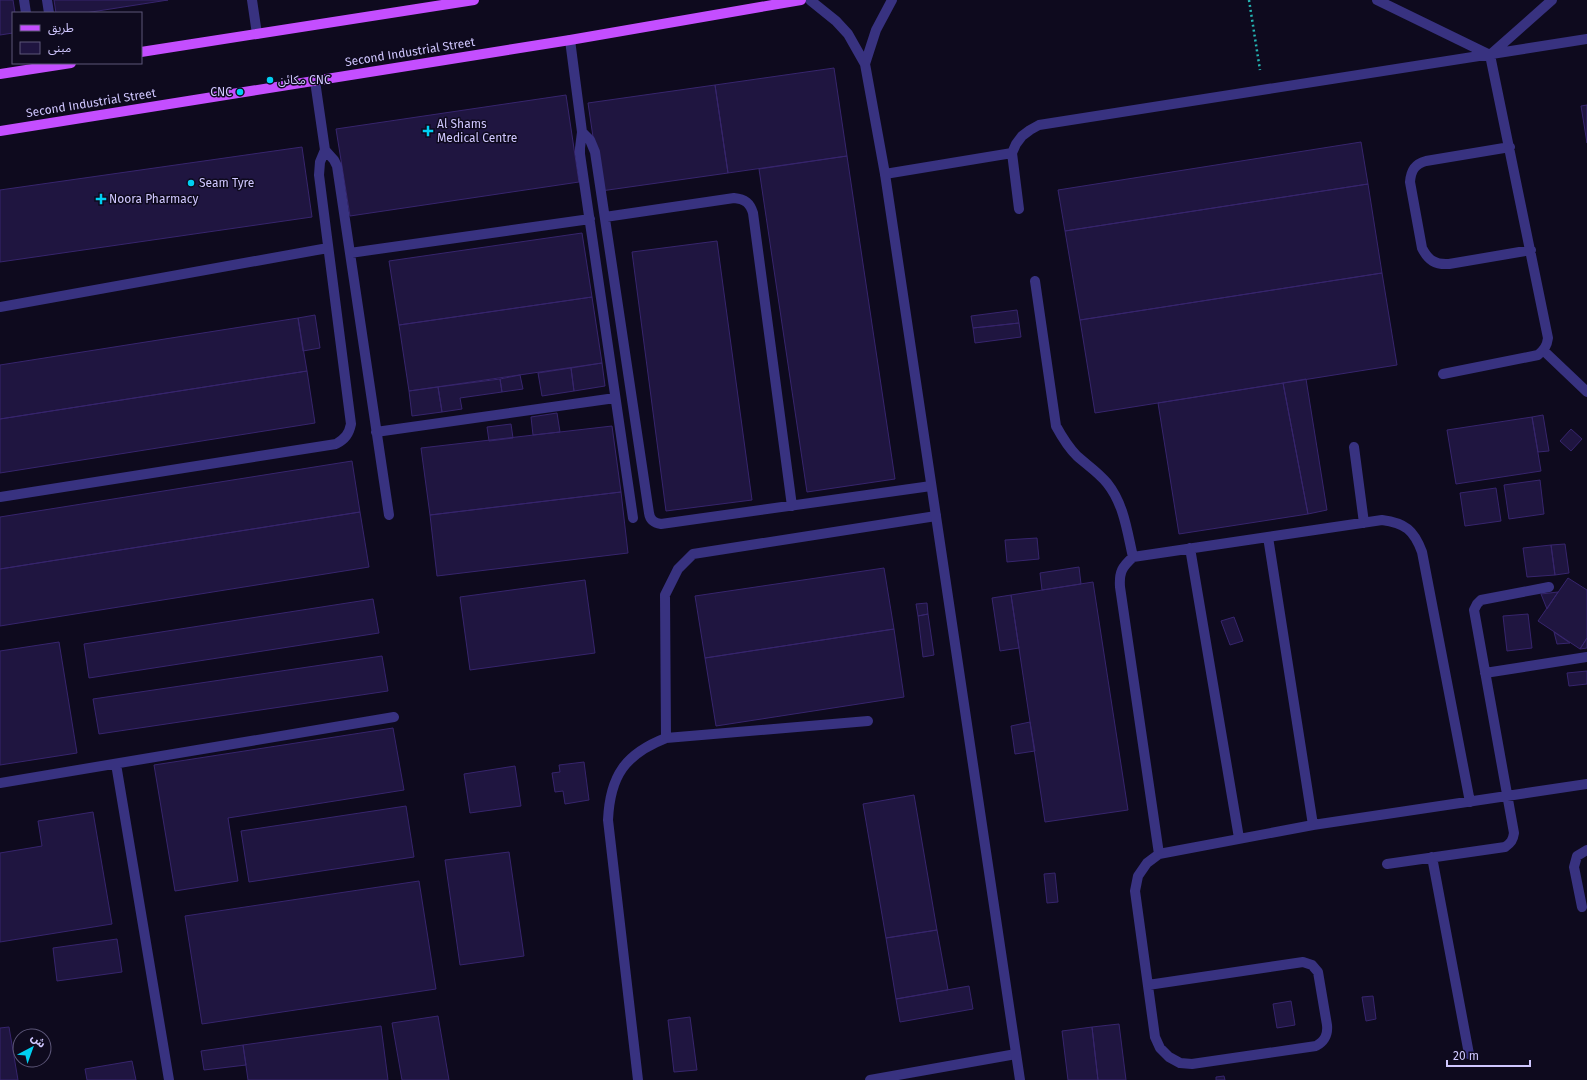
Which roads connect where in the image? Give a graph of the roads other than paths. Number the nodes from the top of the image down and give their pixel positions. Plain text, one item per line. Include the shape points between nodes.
1 (24, 0) edge
2 (47, 0) edge
3 (252, 0) edge
4 (474, 0) edge
5 (801, 0) edge
6 (810, 0) edge
7 (892, 0) edge
8 (1377, 0) edge
9 (1552, 0) edge
10 (26, 12) edge
11 (49, 12) edge
12 (256, 34) junction
13 (570, 40) junction
14 (1587, 40) edge
15 (142, 52) edge
16 (1490, 55) junction
17 (55, 64) edge
18 (865, 64) junction
19 (35, 66) edge
20 (0, 74) edge
21 (315, 80) junction
22 (0, 131) edge
23 (582, 132) junction
24 (1510, 147) junction
25 (325, 150) junction
26 (1012, 153) junction
27 (885, 174) junction
28 (1018, 209) dead end
29 (605, 217) junction
30 (590, 219) junction
31 (328, 248) junction
32 (1530, 250) junction
33 (350, 253) junction
34 (1035, 281) dead end
35 (0, 307) edge
36 (1544, 351) junction
37 (1443, 374) dead end
38 (1587, 392) edge
39 (615, 398) junction
40 (376, 432) junction
41 (1354, 447) dead end
42 (931, 486) junction
43 (0, 497) edge
44 (792, 506) junction
45 (389, 516) dead end
46 (936, 516) junction
47 (633, 518) dead end
48 (1364, 523) junction
49 (1268, 537) junction
50 (1190, 548) junction
51 (1133, 557) junction
52 (1549, 588) dead end
53 (1587, 657) edge
54 (1485, 673) junction
55 (394, 717) dead end
56 (868, 721) dead end
57 (666, 738) junction
58 (116, 764) junction
59 (0, 783) edge
60 (1587, 784) edge
61 (1507, 796) junction
62 (1470, 802) junction
63 (1313, 825) junction
64 (1239, 838) junction
65 (1587, 850) edge
66 (1159, 854) junction
67 (1432, 857) junction
68 (1387, 864) dead end
69 (1582, 907) dead end
70 (1148, 986) junction
71 (1016, 1054) junction
72 (1469, 1054) dead end
73 (169, 1080) edge
74 (638, 1080) edge
75 (870, 1080) edge
76 (1020, 1080) edge

1 - 10 street
2 - 11 street
3 - 12 street
4 - 12 main road
5 - 13 main road, Second Industrial Street
6 - 18 street via 848,34
7 - 18 street via 876,30
8 - 16 street
9 - 16 street
12 - 15 main road
13 - 21 main road, Second Industrial Street
13 - 23 street
14 - 16 street
16 - 24 street
16 - 26 street via 1039,125 1022,136
17 - 19 main road
18 - 27 street
19 - 20 main road
21 - 22 main road, Second Industrial Street
21 - 25 street
23 - 29 street via 593,146
23 - 30 street via 580,148
24 - 32 street
24 - 32 street via 1426,160 1414,168 1410,182 1422,248 1432,262 1440,265
25 - 31 street via 320,162 319,175
25 - 33 street via 337,166
26 - 27 street
26 - 28 street
27 - 42 street
29 - 44 street via 650,518 653,522 661,524
29 - 44 street via 734,198 747,202 751,208
30 - 33 street
30 - 39 street
31 - 35 street
31 - 43 street via 351,424 342,441
32 - 36 street via 1548,338
33 - 40 street
34 - 51 street via 1056,426 1069,446 1097,472 1116,496 1122,510
36 - 37 street via 1538,355
36 - 38 street
39 - 40 street
39 - 47 street
40 - 45 street
41 - 48 street
42 - 44 street
42 - 46 street
46 - 57 street via 693,554 678,569 665,595
46 - 71 street
48 - 49 street
48 - 62 street via 1382,520 1396,522 1408,528 1417,539 1422,552
49 - 50 street
49 - 63 street
50 - 51 street
50 - 64 street
51 - 66 street via 1124,564 1119,575 1120,587
52 - 54 street via 1481,600 1477,604 1474,610
53 - 54 street
54 - 61 street
55 - 58 street
56 - 57 street
57 - 74 street via 649,745 622,768 613,784 609,802 608,820
58 - 59 street
58 - 73 street
60 - 61 street
61 - 62 street
61 - 67 street via 1514,833 1509,844 1505,847
62 - 63 street
63 - 64 street
64 - 66 street
65 - 69 street via 1577,856 1574,867
66 - 70 street via 1147,863 1138,876 1135,891
67 - 68 street
67 - 72 street
70 - 70 street via 1155,1036 1160,1048 1169,1057 1180,1062 1192,1064 1316,1046 1322,1043 1328,1032 1318,972 1303,962
71 - 75 street
71 - 76 street

